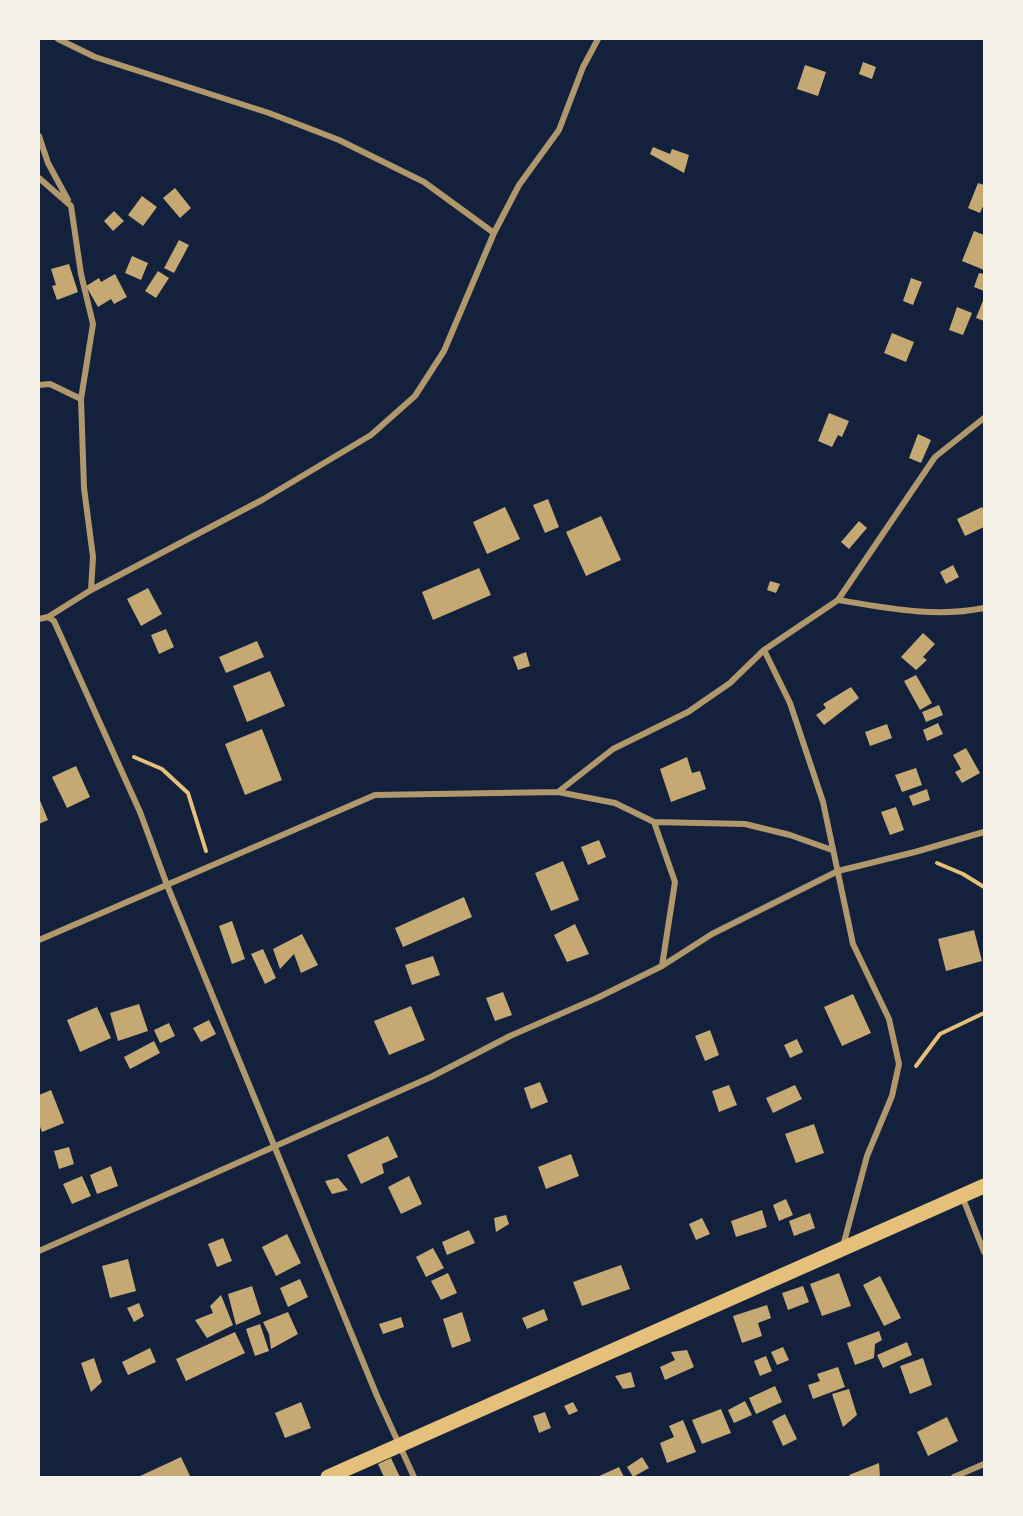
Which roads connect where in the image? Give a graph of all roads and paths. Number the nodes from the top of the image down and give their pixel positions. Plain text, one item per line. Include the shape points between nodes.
1 (58, 39) edge
2 (598, 39) edge
3 (39, 136) edge
4 (39, 178) edge
5 (71, 207) junction
6 (494, 233) junction
7 (39, 385) edge
8 (81, 399) junction
9 (984, 418) edge
10 (92, 591) junction
11 (838, 600) junction
12 (984, 608) edge
13 (48, 617) junction
14 (39, 619) edge
15 (764, 650) junction
16 (111, 747) junction
17 (558, 792) junction
18 (654, 822) junction
19 (984, 832) edge
20 (832, 850) junction
21 (915, 852) junction
22 (211, 866) junction
23 (838, 871) junction
24 (167, 885) junction
25 (984, 887) edge
26 (39, 940) edge
27 (663, 966) junction
28 (984, 1013) edge
29 (892, 1096) junction
30 (274, 1145) junction
31 (984, 1186) edge
32 (962, 1196) junction
33 (842, 1249) junction
34 (39, 1251) edge
35 (984, 1252) edge
36 (399, 1446) junction
37 (984, 1464) edge
38 (328, 1477) edge
39 (414, 1477) edge
40 (954, 1477) edge

1 - 6 street via 95,57 269,113 339,140 424,182
2 - 6 street via 559,130 519,185
3 - 5 street
4 - 5 street
5 - 8 street via 93,324
6 - 10 street via 444,351 415,396 371,435 262,500
7 - 8 street via 50,384
8 - 10 street
9 - 11 street via 936,457
10 - 13 street
11 - 12 street via 907,611
11 - 15 street
13 - 14 street
13 - 16 street via 54,621
15 - 17 street via 730,682 688,712 613,750
15 - 20 street via 790,703 823,802
16 - 22 path via 162,769 188,792
16 - 24 street
17 - 18 street via 615,803
17 - 22 street via 375,795
18 - 20 street via 745,824 790,834
18 - 27 street via 675,882
19 - 21 street
20 - 23 street
21 - 23 street
21 - 25 path
22 - 24 street
23 - 27 street via 712,934
23 - 29 street via 853,944 889,1019 899,1064
24 - 26 street
24 - 30 street
27 - 30 street via 431,1077
28 - 29 path via 940,1034
29 - 33 street via 867,1156
30 - 34 street
30 - 36 street
31 - 32 main road
32 - 33 main road
32 - 35 street
33 - 36 main road
36 - 38 main road
36 - 39 street
37 - 40 street

